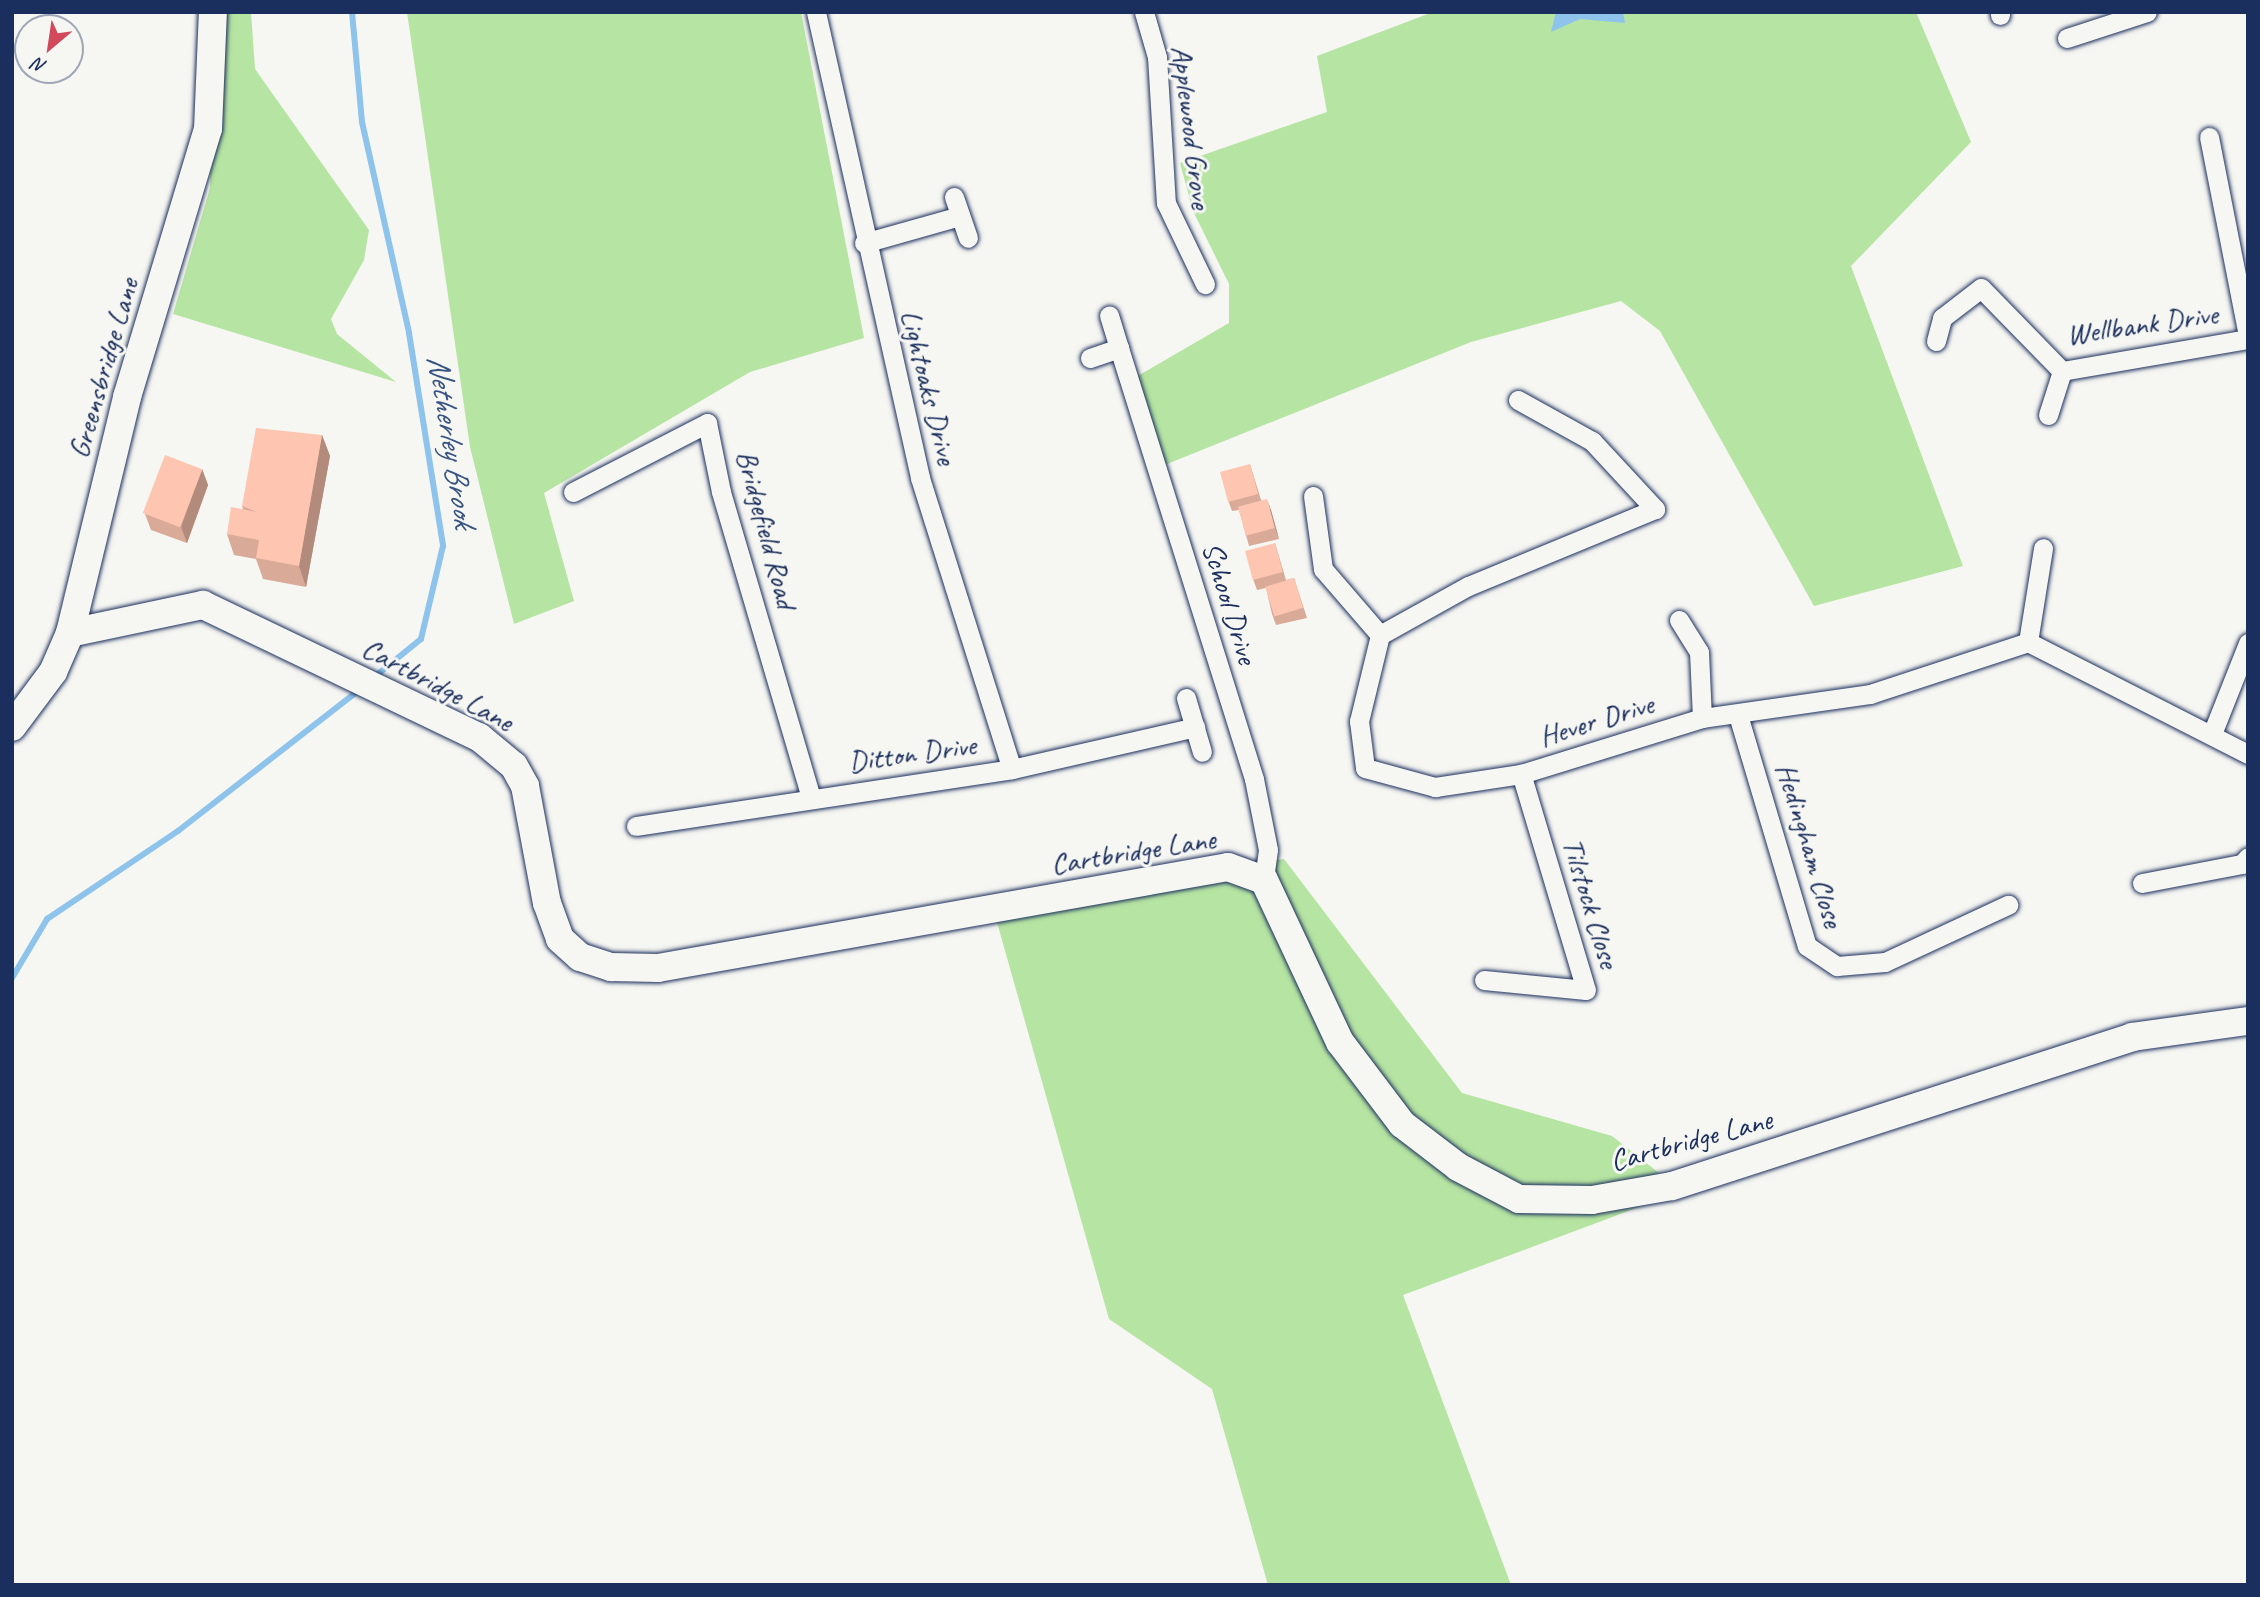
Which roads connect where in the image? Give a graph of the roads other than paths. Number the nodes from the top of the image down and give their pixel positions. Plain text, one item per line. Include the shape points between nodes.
1 (213, 12) edge
2 (816, 12) edge
3 (1144, 12) edge
4 (2147, 12) edge
5 (2067, 38) dead end
6 (2209, 137) dead end
7 (954, 197) dead end
8 (960, 216) junction
9 (968, 238) dead end
10 (864, 243) junction
11 (1205, 284) dead end
12 (1109, 315) dead end
13 (2248, 337) edge
14 (1936, 341) dead end
15 (1119, 348) junction
16 (1090, 358) dead end
17 (2062, 372) junction
18 (1518, 400) dead end
19 (2048, 415) dead end
20 (573, 492) dead end
21 (1313, 496) dead end
22 (2043, 548) dead end
23 (1678, 620) dead end
24 (70, 633) junction
25 (1380, 635) junction
26 (2028, 642) junction
27 (2248, 643) edge
28 (1186, 698) dead end
29 (1738, 715) junction
30 (1702, 718) junction
31 (12, 727) edge
32 (1195, 727) junction
33 (2212, 734) junction
34 (1202, 752) dead end
35 (2248, 754) edge
36 (1012, 769) junction
37 (1521, 774) junction
38 (811, 797) junction
39 (636, 826) dead end
40 (2248, 857) edge
41 (1264, 880) junction
42 (2142, 883) dead end
43 (2008, 905) dead end
44 (1484, 980) dead end
45 (2248, 1021) edge

1 - 24 street, Greensbridge Lane via 208,130 127,397
2 - 10 street, Lightoaks Drive
3 - 11 street, Applewood Grove via 1157,57 1166,203
4 - 5 street
6 - 13 street
7 - 8 street
8 - 9 street
8 - 10 street
10 - 36 street, Lightoaks Drive via 920,478
12 - 15 street, School Drive
13 - 17 street, Wellbank Drive
14 - 17 street, Wellbank Drive via 1942,318 1981,288
15 - 16 street
15 - 41 street, School Drive via 1254,779 1268,849
17 - 19 street
18 - 25 street via 1592,441 1655,509 1468,586
20 - 38 street, Bridgefield Road via 707,423 724,504
21 - 25 street via 1323,569
22 - 26 street
23 - 30 street via 1699,652
24 - 31 street, Greensbridge Lane via 53,672
24 - 41 street, Cartbridge Lane via 203,605 498,748 514,766 533,814 547,903 560,939 580,957 611,967 658,968 1228,867
25 - 37 street, Hever Drive via 1359,721 1366,768 1435,787
26 - 29 street, Hever Drive via 1870,694
26 - 33 street
27 - 33 street
28 - 32 street
29 - 30 street, Hever Drive
29 - 43 street, Hedingham Close via 1807,946 1837,966 1885,962
30 - 37 street, Hever Drive
32 - 34 street
32 - 36 street, Ditton Drive
33 - 35 street
36 - 38 street, Ditton Drive
37 - 44 street, Tilstock Close via 1586,990
38 - 39 street, Ditton Drive
40 - 42 street via 2242,864
41 - 45 street, Cartbridge Lane via 1340,1042 1402,1124 1458,1167 1519,1199 1592,1200 1672,1186 2132,1037

